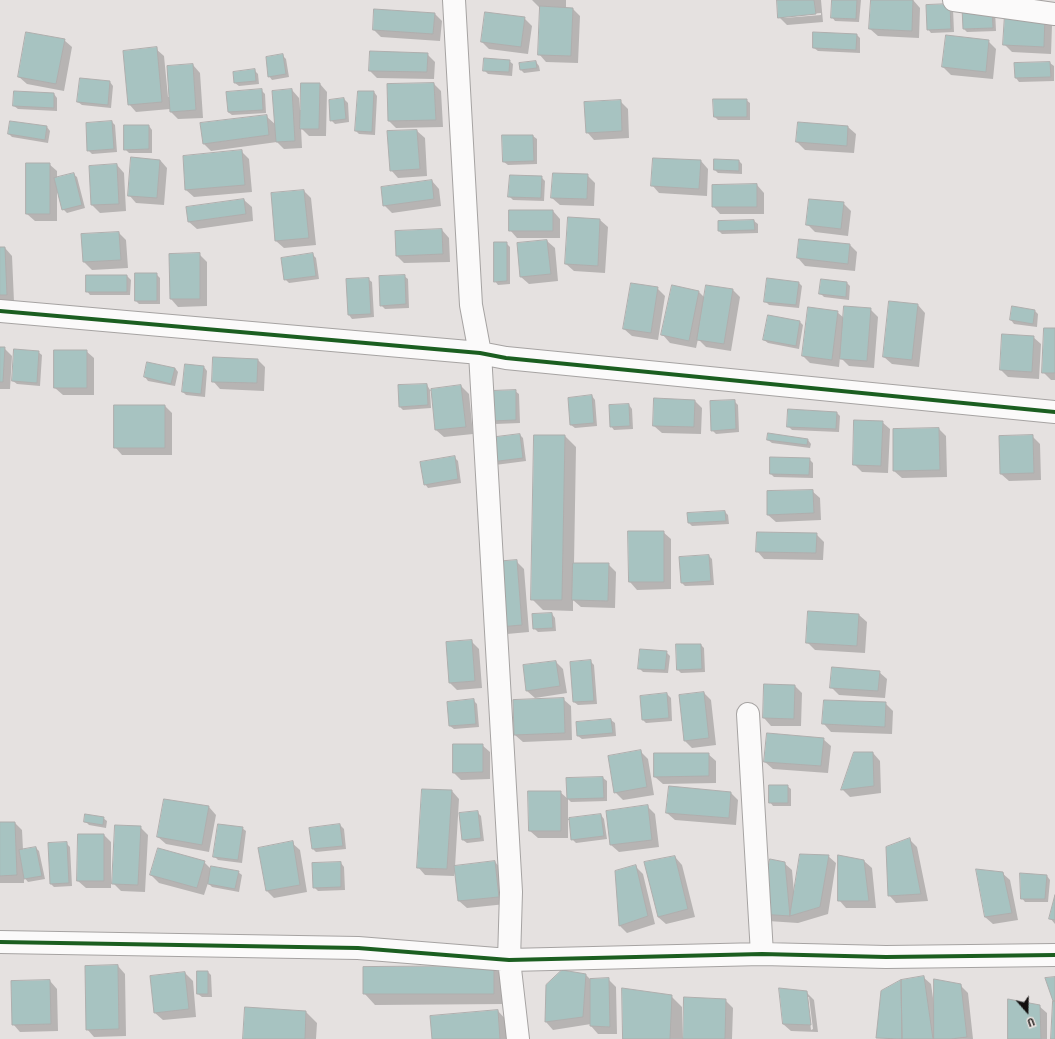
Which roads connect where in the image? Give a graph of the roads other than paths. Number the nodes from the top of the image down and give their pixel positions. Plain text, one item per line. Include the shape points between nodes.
1 (454, 0) edge
2 (954, 0) edge
3 (1055, 14) edge
4 (0, 311) edge
5 (480, 353) junction
6 (1055, 412) edge
7 (748, 714) dead end
8 (0, 942) edge
9 (762, 954) junction
10 (1055, 955) edge
11 (509, 960) junction
12 (518, 1039) edge

1 - 5 street via 471,305
2 - 3 street
4 - 5 street
5 - 6 street via 506,358
5 - 11 street via 510,892
7 - 9 street
8 - 11 street via 358,948
9 - 10 street via 886,957
9 - 11 street
11 - 12 street

